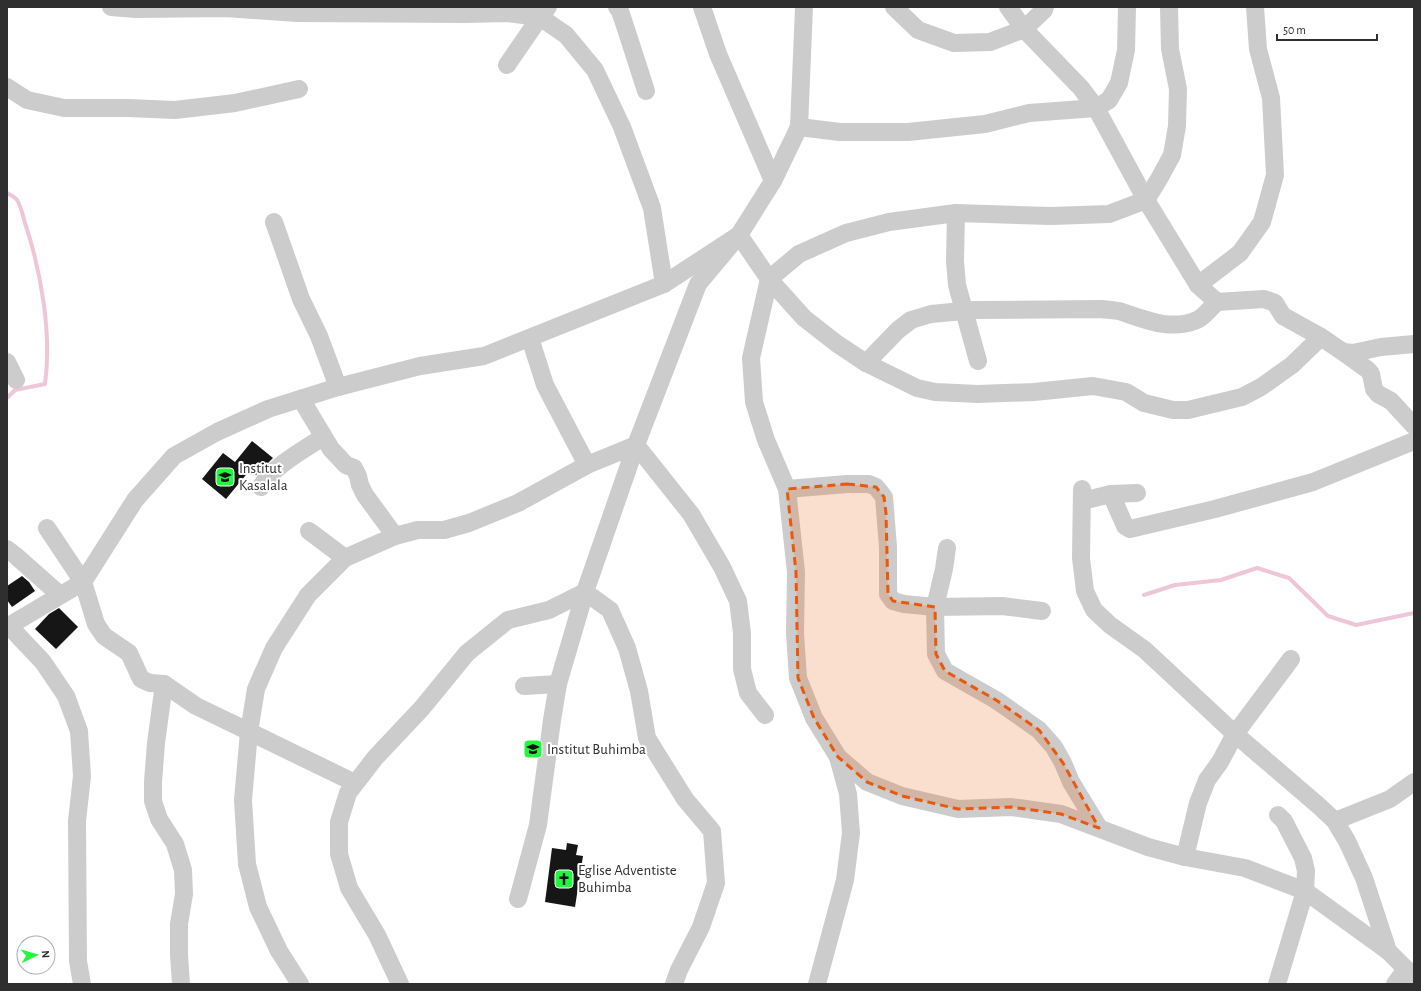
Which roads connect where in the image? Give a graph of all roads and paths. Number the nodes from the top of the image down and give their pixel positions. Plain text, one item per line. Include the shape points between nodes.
1 (111, 7) edge
2 (617, 7) edge
3 (702, 7) edge
4 (804, 7) edge
5 (894, 7) edge
6 (1008, 7) edge
7 (1046, 7) edge
8 (1127, 7) edge
9 (1169, 7) edge
10 (1254, 7) edge
11 (466, 11) edge
12 (544, 12) edge
13 (1024, 29) junction
14 (507, 65) dead end
15 (7, 87) edge
16 (299, 89) dead end
17 (646, 91) dead end
18 (1096, 108) junction
19 (799, 127) junction
20 (772, 181) junction
21 (1146, 200) junction
22 (956, 213) junction
23 (274, 222) dead end
24 (739, 235) junction
25 (769, 279) junction
26 (664, 284) junction
27 (1198, 285) junction
28 (1217, 302) junction
29 (965, 311) junction
30 (1321, 336) junction
31 (530, 338) junction
32 (1414, 344) edge
33 (1343, 352) junction
34 (978, 361) dead end
35 (7, 362) edge
36 (866, 363) junction
37 (16, 380) dead end
38 (338, 387) junction
39 (301, 400) junction
40 (1414, 426) edge
41 (324, 437) junction
42 (1414, 441) edge
43 (636, 445) junction
44 (587, 465) junction
45 (261, 487) dead end
46 (787, 488) junction
47 (1111, 494) junction
48 (1137, 494) dead end
49 (47, 528) dead end
50 (309, 531) dead end
51 (395, 536) junction
52 (947, 548) dead end
53 (7, 549) edge
54 (345, 558) junction
55 (83, 582) junction
56 (585, 592) junction
57 (60, 596) junction
58 (935, 607) junction
59 (1042, 611) dead end
60 (8, 627) edge
61 (1291, 659) dead end
62 (164, 684) junction
63 (558, 684) junction
64 (524, 686) dead end
65 (765, 716) dead end
66 (249, 732) junction
67 (1235, 734) junction
68 (838, 757) junction
69 (1414, 782) edge
70 (355, 784) junction
71 (1278, 815) dead end
72 (1335, 821) junction
73 (1099, 828) junction
74 (1185, 857) junction
75 (1304, 891) junction
76 (518, 899) dead end
77 (1388, 950) junction
78 (1410, 974) edge
79 (82, 984) edge
80 (181, 984) edge
81 (300, 984) edge
82 (400, 984) edge
83 (674, 984) edge
84 (817, 984) edge
85 (1277, 984) edge
86 (1395, 984) edge

1 - 11 street via 226,8 297,13
2 - 17 street
3 - 20 street via 718,54
4 - 19 street
5 - 13 street via 918,30 954,43 990,42
6 - 13 street
7 - 13 street
8 - 18 street via 1126,50 1119,83 1109,100
9 - 21 street via 1170,49 1178,89 1177,126 1172,156
10 - 27 street via 1258,49 1271,98 1275,175 1262,222 1240,253
11 - 12 street
12 - 14 street
12 - 26 street via 595,70 622,127 652,208
13 - 18 street via 1081,88
15 - 16 street via 27,100 64,108 175,110 236,103
18 - 19 street via 1029,113 985,124 908,132 840,132
18 - 21 street
19 - 20 street
20 - 24 street
21 - 22 street via 1110,214 1051,216
21 - 27 street
22 - 25 street via 889,222 846,233 799,254
22 - 29 street via 957,285
23 - 38 street via 300,299 319,336
24 - 25 street
24 - 26 street
24 - 43 street via 698,284
25 - 36 street via 804,318
25 - 46 street via 751,358 754,402 766,440
26 - 31 street
27 - 28 street
28 - 29 street via 1198,320 1169,325 1101,309
28 - 30 street via 1264,299 1275,304 1283,316
29 - 34 street
29 - 36 street via 931,314 912,320 898,330
30 - 33 street
30 - 36 street via 1292,365 1261,387 1242,397 1188,410 1173,410 1144,402 1126,392 1092,386 1034,392 935,392 917,388
31 - 38 street via 484,356 420,366
31 - 44 street via 545,385
32 - 33 street via 1353,353
33 - 40 street via 1368,370 1378,394 1391,401
35 - 37 street
38 - 39 street
39 - 41 street
39 - 55 street via 268,408 174,456 135,500
41 - 45 street via 270,473
41 - 51 street via 346,465 354,468 365,495
42 - 47 street via 1312,482 1130,529 1125,526
43 - 44 street
43 - 56 street
43 - 65 street via 691,514 722,567 738,601 742,633 742,669 748,693
44 - 51 street via 518,503 469,523 444,530 418,530
46 - 58 street via 847,484 868,484 876,487 884,498 886,513 888,594 893,601
46 - 68 street via 796,572 795,633 798,678 814,718
47 - 48 street
47 - 67 street via 1082,495 1081,558 1085,591 1094,610 1145,650
49 - 55 street
50 - 54 street
51 - 54 street
52 - 58 street
53 - 57 street
54 - 66 street via 308,595 274,648 256,689
55 - 57 street
55 - 62 street via 96,624 104,636 129,653 141,679
56 - 63 street
56 - 70 street via 549,610 508,620 467,654
56 - 83 street via 610,610 627,648 639,691 647,738 684,799 712,831 716,883 701,927
57 - 60 street
58 - 59 street via 1002,606
58 - 73 street via 936,654 945,671 996,700 1039,730 1054,747 1071,782
60 - 79 street via 43,662 66,696 79,731 82,776 77,820 78,954
61 - 67 street
62 - 66 street via 196,706
62 - 80 street via 156,744 153,801 159,819 175,844 183,870 184,894 179,924
63 - 64 street
63 - 76 street via 538,825
66 - 70 street
66 - 81 street via 243,800 247,864 258,907 279,951
67 - 72 street
67 - 74 street via 1207,780 1198,803
68 - 73 street via 867,782 902,796 958,809 1011,807 1061,814
68 - 84 street via 848,794 851,833 845,880
69 - 72 street via 1390,799
70 - 82 street via 348,793 339,822 339,854 349,888 377,935
71 - 75 street via 1284,821 1303,858 1306,871
72 - 77 street via 1364,878
73 - 74 street via 1148,847
74 - 75 street via 1245,868
75 - 77 street
75 - 85 street
77 - 78 street
78 - 86 street

